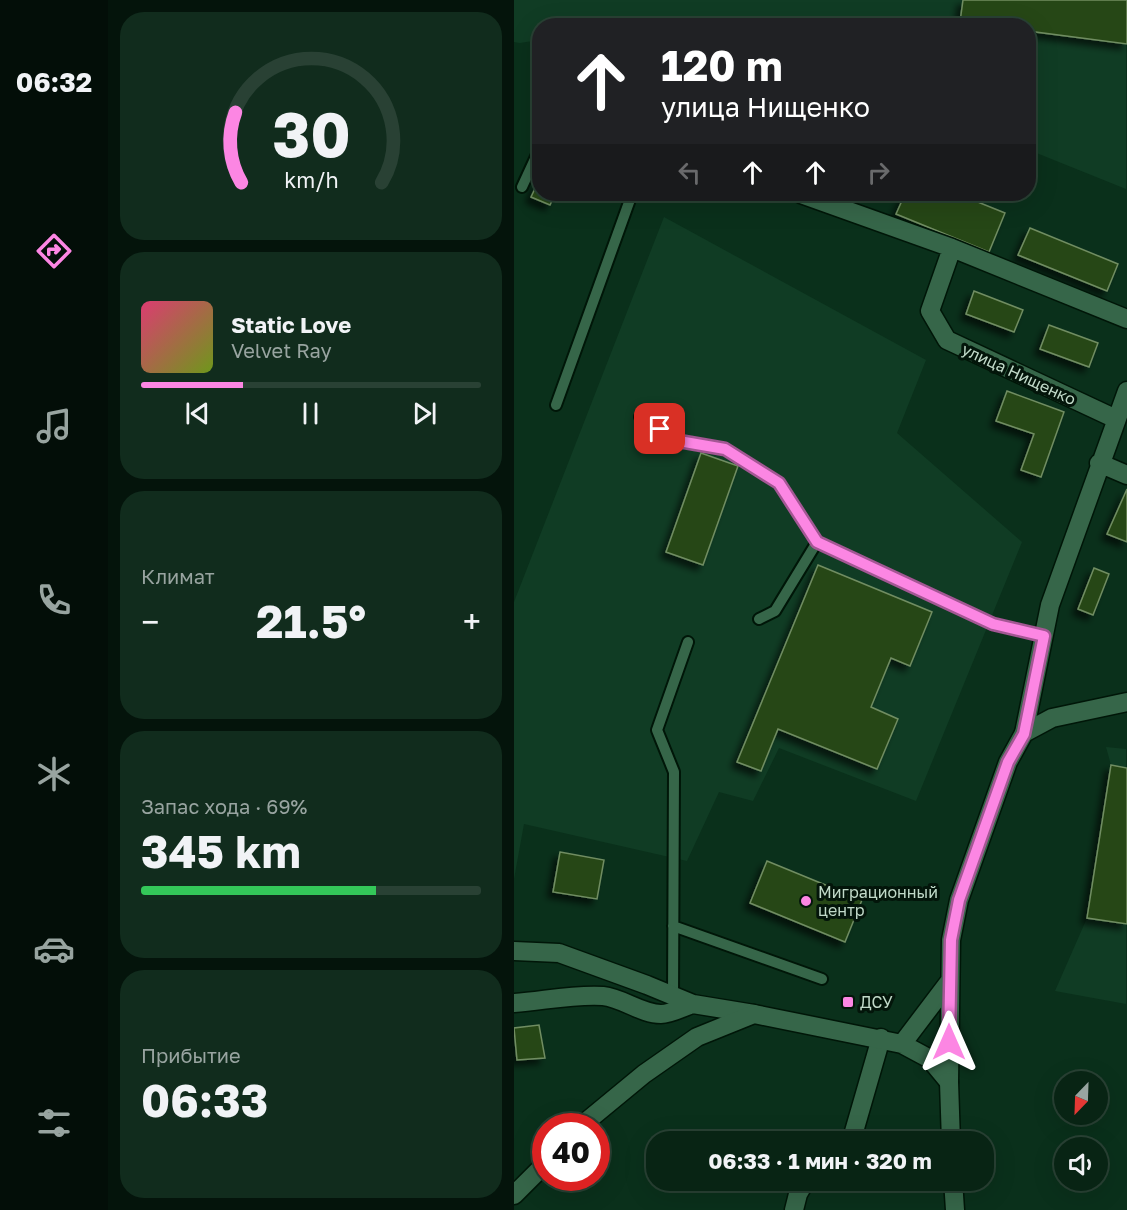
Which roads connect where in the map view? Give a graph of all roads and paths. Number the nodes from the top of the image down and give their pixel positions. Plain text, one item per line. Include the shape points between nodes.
1 (532, 165) edge
2 (522, 187) dead end
3 (629, 201) edge
4 (821, 201) edge
5 (952, 248) junction
6 (1126, 319) edge
7 (1126, 391) edge
8 (556, 405) dead end
9 (640, 417) dead end
10 (1116, 419) junction
11 (1099, 463) junction
12 (1126, 475) edge
13 (817, 542) junction
14 (758, 619) dead end
15 (1044, 636) junction
16 (688, 642) dead end
17 (1126, 702) edge
18 (1024, 734) junction
19 (673, 926) junction
20 (514, 951) edge
21 (822, 979) dead end
22 (949, 982) junction
23 (673, 996) junction
24 (514, 1004) edge
25 (692, 1004) junction
26 (754, 1014) junction
27 (881, 1038) junction
28 (902, 1044) junction
29 (949, 1082) junction
30 (596, 1113) edge
31 (854, 1131) edge
32 (951, 1131) edge
33 (532, 1177) edge
34 (800, 1191) edge
35 (954, 1191) edge
36 (514, 1195) edge
37 (794, 1210) edge
38 (955, 1210) edge

1 - 2 lane
3 - 8 lane
4 - 5 street
5 - 6 street
5 - 10 street, улица Нищенко via 930,312 947,340
7 - 10 street
9 - 13 lane via 679,441 725,449 779,483
10 - 11 street
11 - 12 street
11 - 15 street via 1050,605
13 - 14 lane via 775,611
13 - 15 lane via 993,624
15 - 18 street
16 - 19 lane via 657,730 674,772
17 - 18 street via 1052,718
18 - 22 street via 1008,762 959,900 951,940
19 - 21 lane
19 - 23 lane
20 - 23 street via 559,953
22 - 28 street
22 - 29 street
23 - 25 street
24 - 25 street via 606,996 663,1014
25 - 26 street
26 - 27 street
26 - 30 street via 697,1037
27 - 28 street
27 - 31 street
28 - 29 street via 930,1059
29 - 32 street
33 - 36 street
34 - 37 street
35 - 38 street

